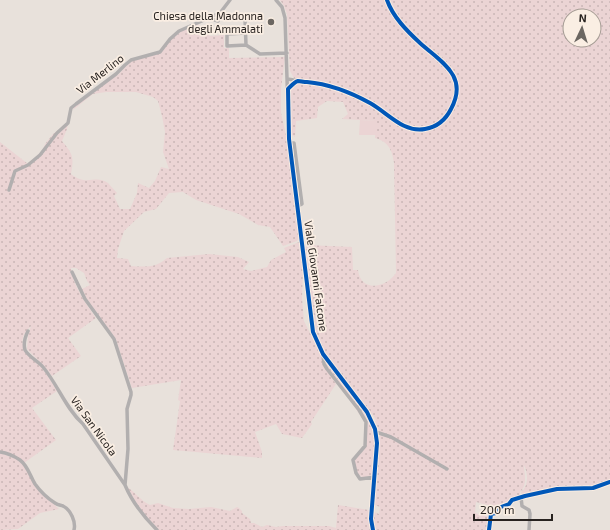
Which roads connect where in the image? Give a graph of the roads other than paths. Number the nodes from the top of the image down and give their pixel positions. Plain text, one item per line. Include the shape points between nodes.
1 (230, 0) edge
2 (276, 0) edge
3 (388, 0) edge
4 (220, 13) junction
5 (208, 18) junction
6 (245, 19) dead end
7 (246, 33) junction
8 (246, 45) junction
9 (287, 53) junction
10 (288, 79) junction
11 (298, 81) junction
12 (288, 89) junction
13 (9, 190) dead end
14 (72, 272) dead end
15 (28, 331) dead end
16 (323, 354) junction
17 (376, 432) junction
18 (0, 452) edge
19 (447, 469) dead end
20 (375, 477) junction
21 (610, 482) edge
22 (125, 484) junction
23 (521, 497) junction
24 (74, 530) edge
25 (157, 530) edge
26 (373, 530) edge
27 (489, 530) edge
28 (529, 530) edge

1 - 4 street, Via Merlino
2 - 9 street via 284,13
3 - 11 street via 397,18 419,42 446,64 453,76 456,85 455,101 444,120 428,128 409,128 352,94 324,85
4 - 5 street, Via Merlino
4 - 5 street via 218,21
5 - 13 street, Via Merlino via 179,31 160,52 131,60 71,108 68,123 56,133 40,155 28,165 14,171
6 - 7 street
7 - 8 street
7 - 8 street via 227,34 227,46
8 - 9 street via 260,54
9 - 10 street
10 - 11 street
10 - 12 street
11 - 12 street
12 - 16 street, Viale Giovanni Falcone via 290,143 294,143 302,204 298,206 312,321
14 - 22 street via 85,300 114,339 131,392 127,409 128,449
15 - 22 street, Via San Nicola via 24,341 26,350 43,367
16 - 17 street, Viale Giovanni Falcone via 367,412
16 - 20 street via 327,368 366,422 365,446 353,460 357,476 362,479
17 - 19 street
17 - 20 street, Viale Giovanni Falcone
18 - 24 street via 22,462 34,483 45,495 66,508 74,519
20 - 26 street, Viale Giovanni Falcone
21 - 23 street via 593,488 558,489
22 - 25 street, Via San Nicola via 143,516
23 - 27 street via 501,507 496,513 490,514
23 - 28 street via 522,506 529,510 530,514

